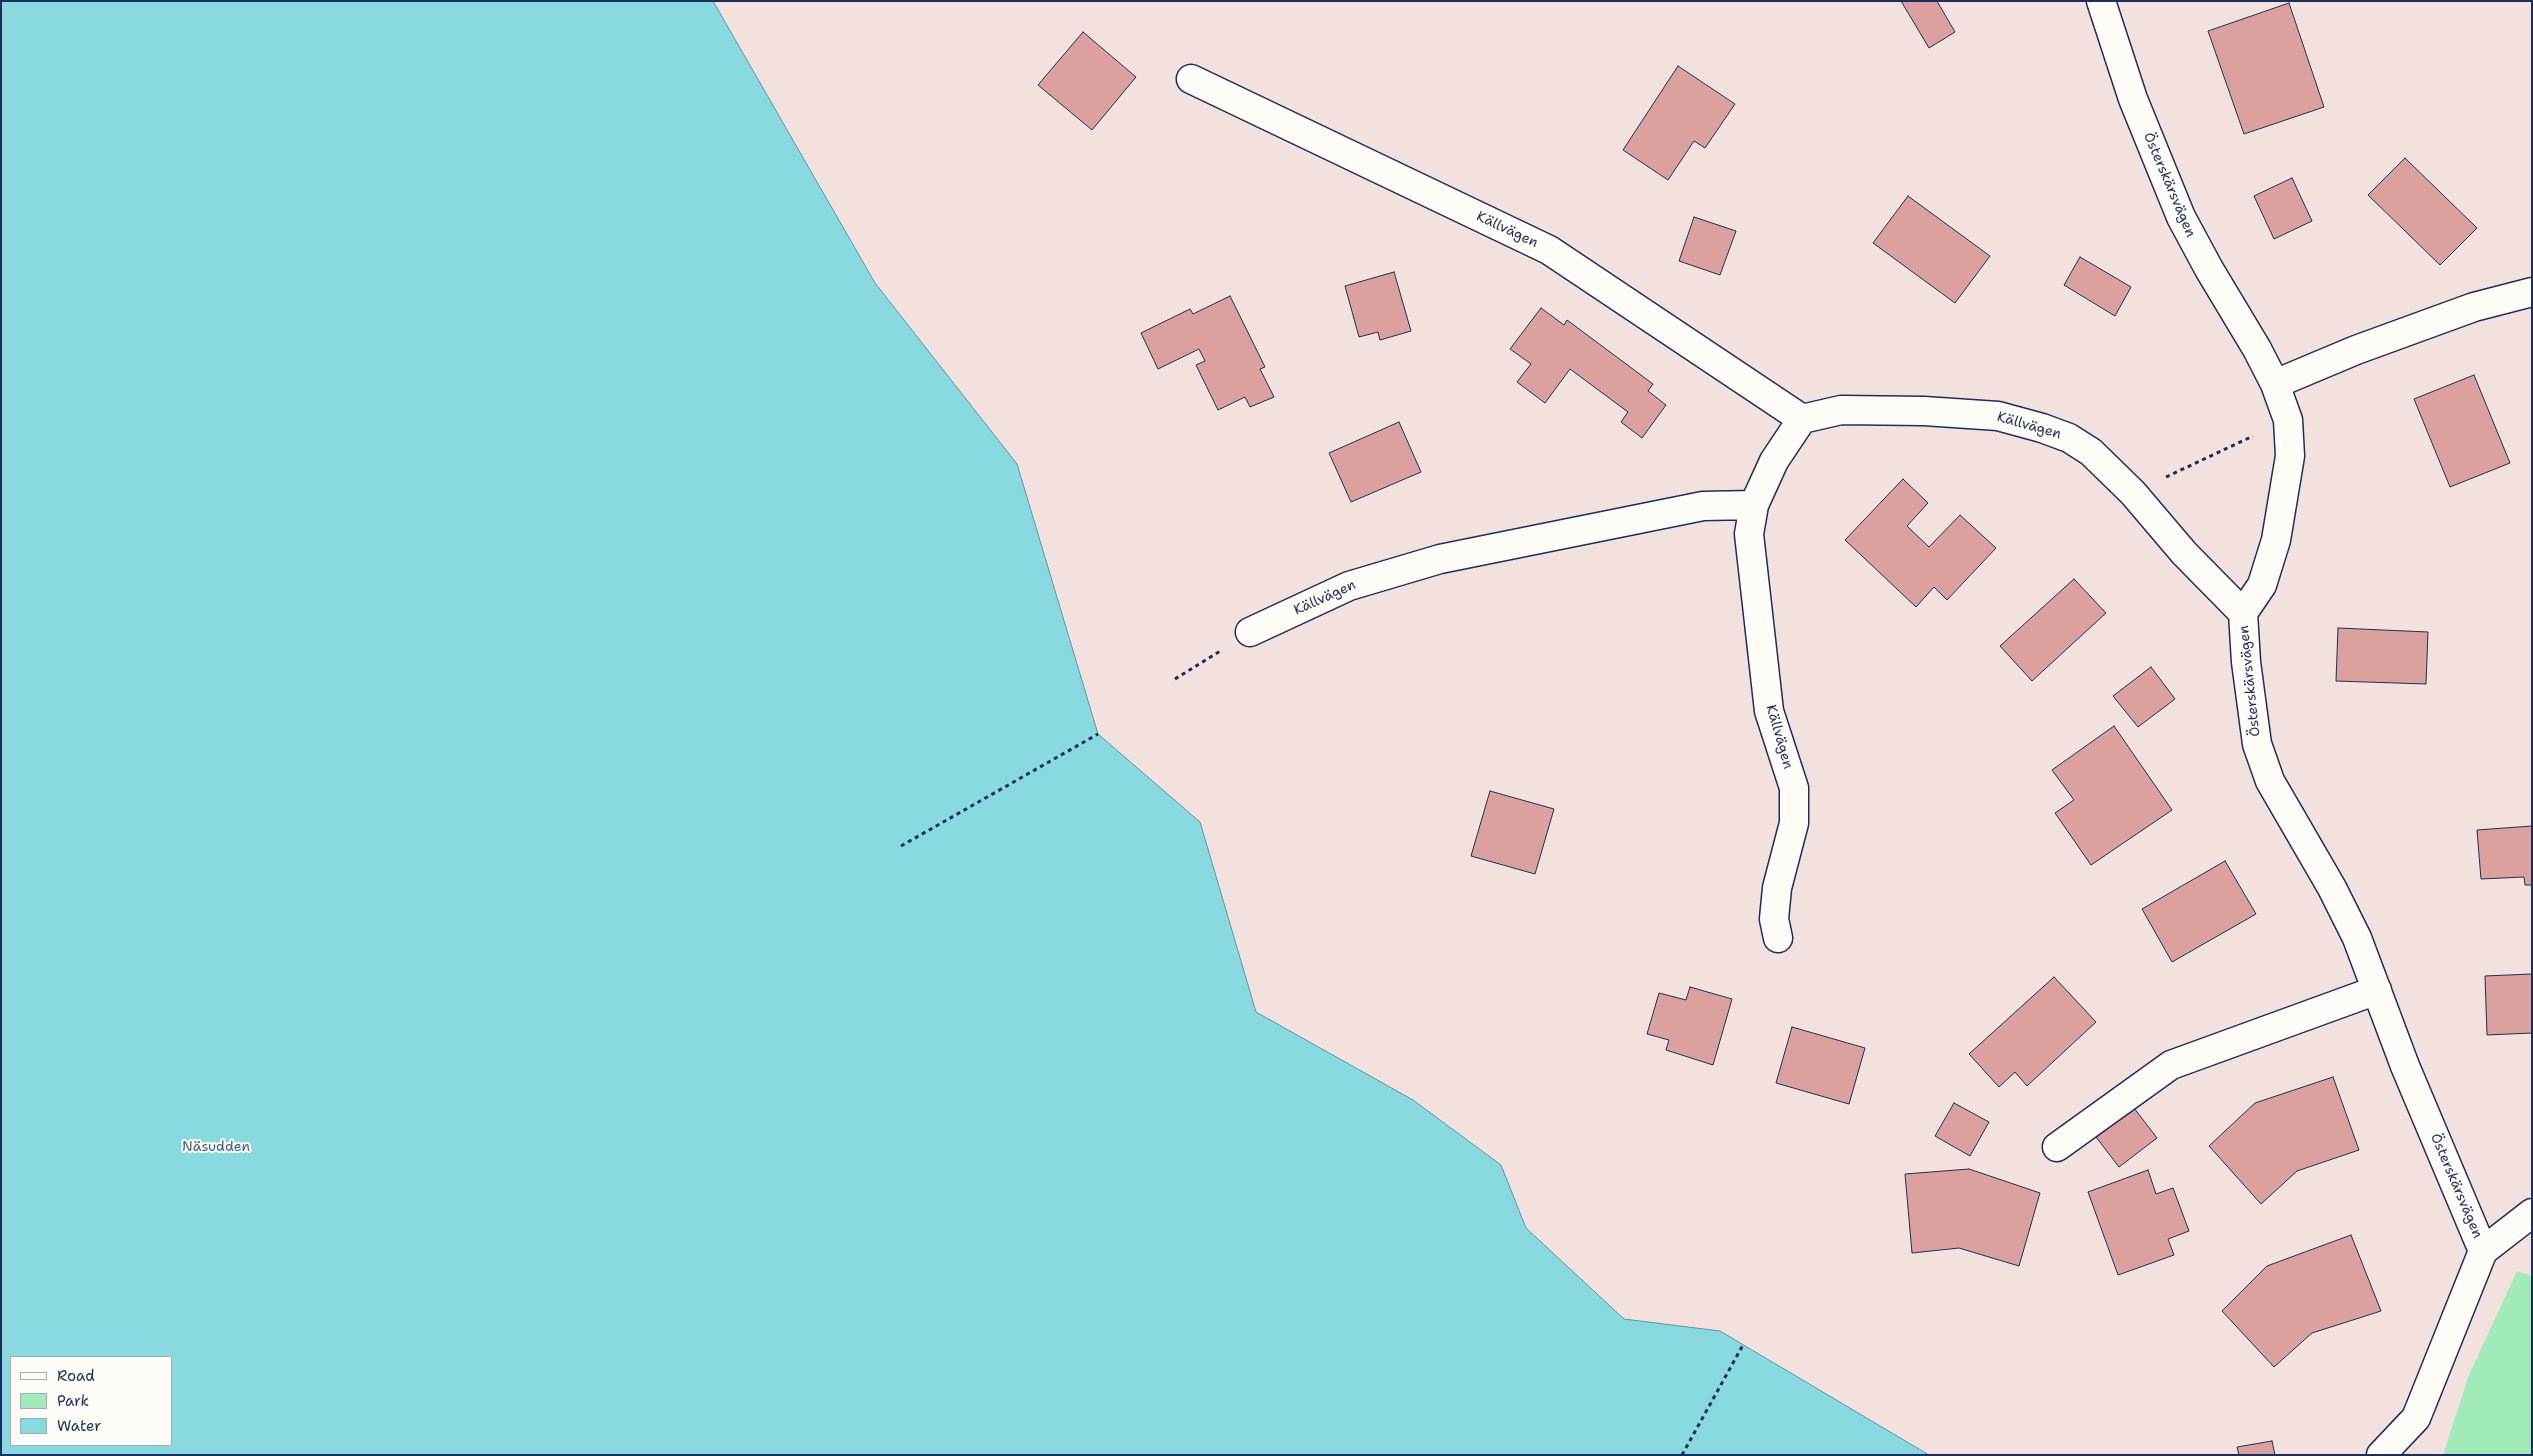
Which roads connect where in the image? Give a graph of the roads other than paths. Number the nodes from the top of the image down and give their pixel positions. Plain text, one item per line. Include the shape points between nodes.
1 (2101, 1) edge
2 (1191, 79) dead end
3 (2532, 292) edge
4 (2275, 384) junction
5 (1802, 419) junction
6 (1754, 505) junction
7 (2243, 613) junction
8 (1250, 632) road end
9 (1778, 938) dead end
10 (2377, 990) junction
11 (2057, 1147) dead end
12 (2531, 1216) edge
13 (2483, 1251) junction
14 (2381, 1455) edge

1 - 4 street, Österskärsvägen via 2133,99 2181,217
2 - 5 street, Källvägen via 1549,250
3 - 4 street via 2474,306
4 - 7 street, Österskärsvägen via 2288,420 2290,456 2276,540 2262,585
5 - 6 street, Källvägen via 1774,461
5 - 7 street, Källvägen via 1840,410 1998,416 2069,438 2091,452 2133,493 2184,553
6 - 8 street, Källvägen via 1703,506 1440,559 1350,586
6 - 9 street, Källvägen via 1749,534 1769,712 1794,788 1794,823 1777,888 1774,920
7 - 10 street, Österskärsvägen via 2251,711 2270,781 2332,888 2357,938
10 - 11 street via 2171,1065
10 - 13 street, Österskärsvägen via 2405,1066
12 - 13 street
13 - 14 street, Österskärsvägen via 2416,1418

